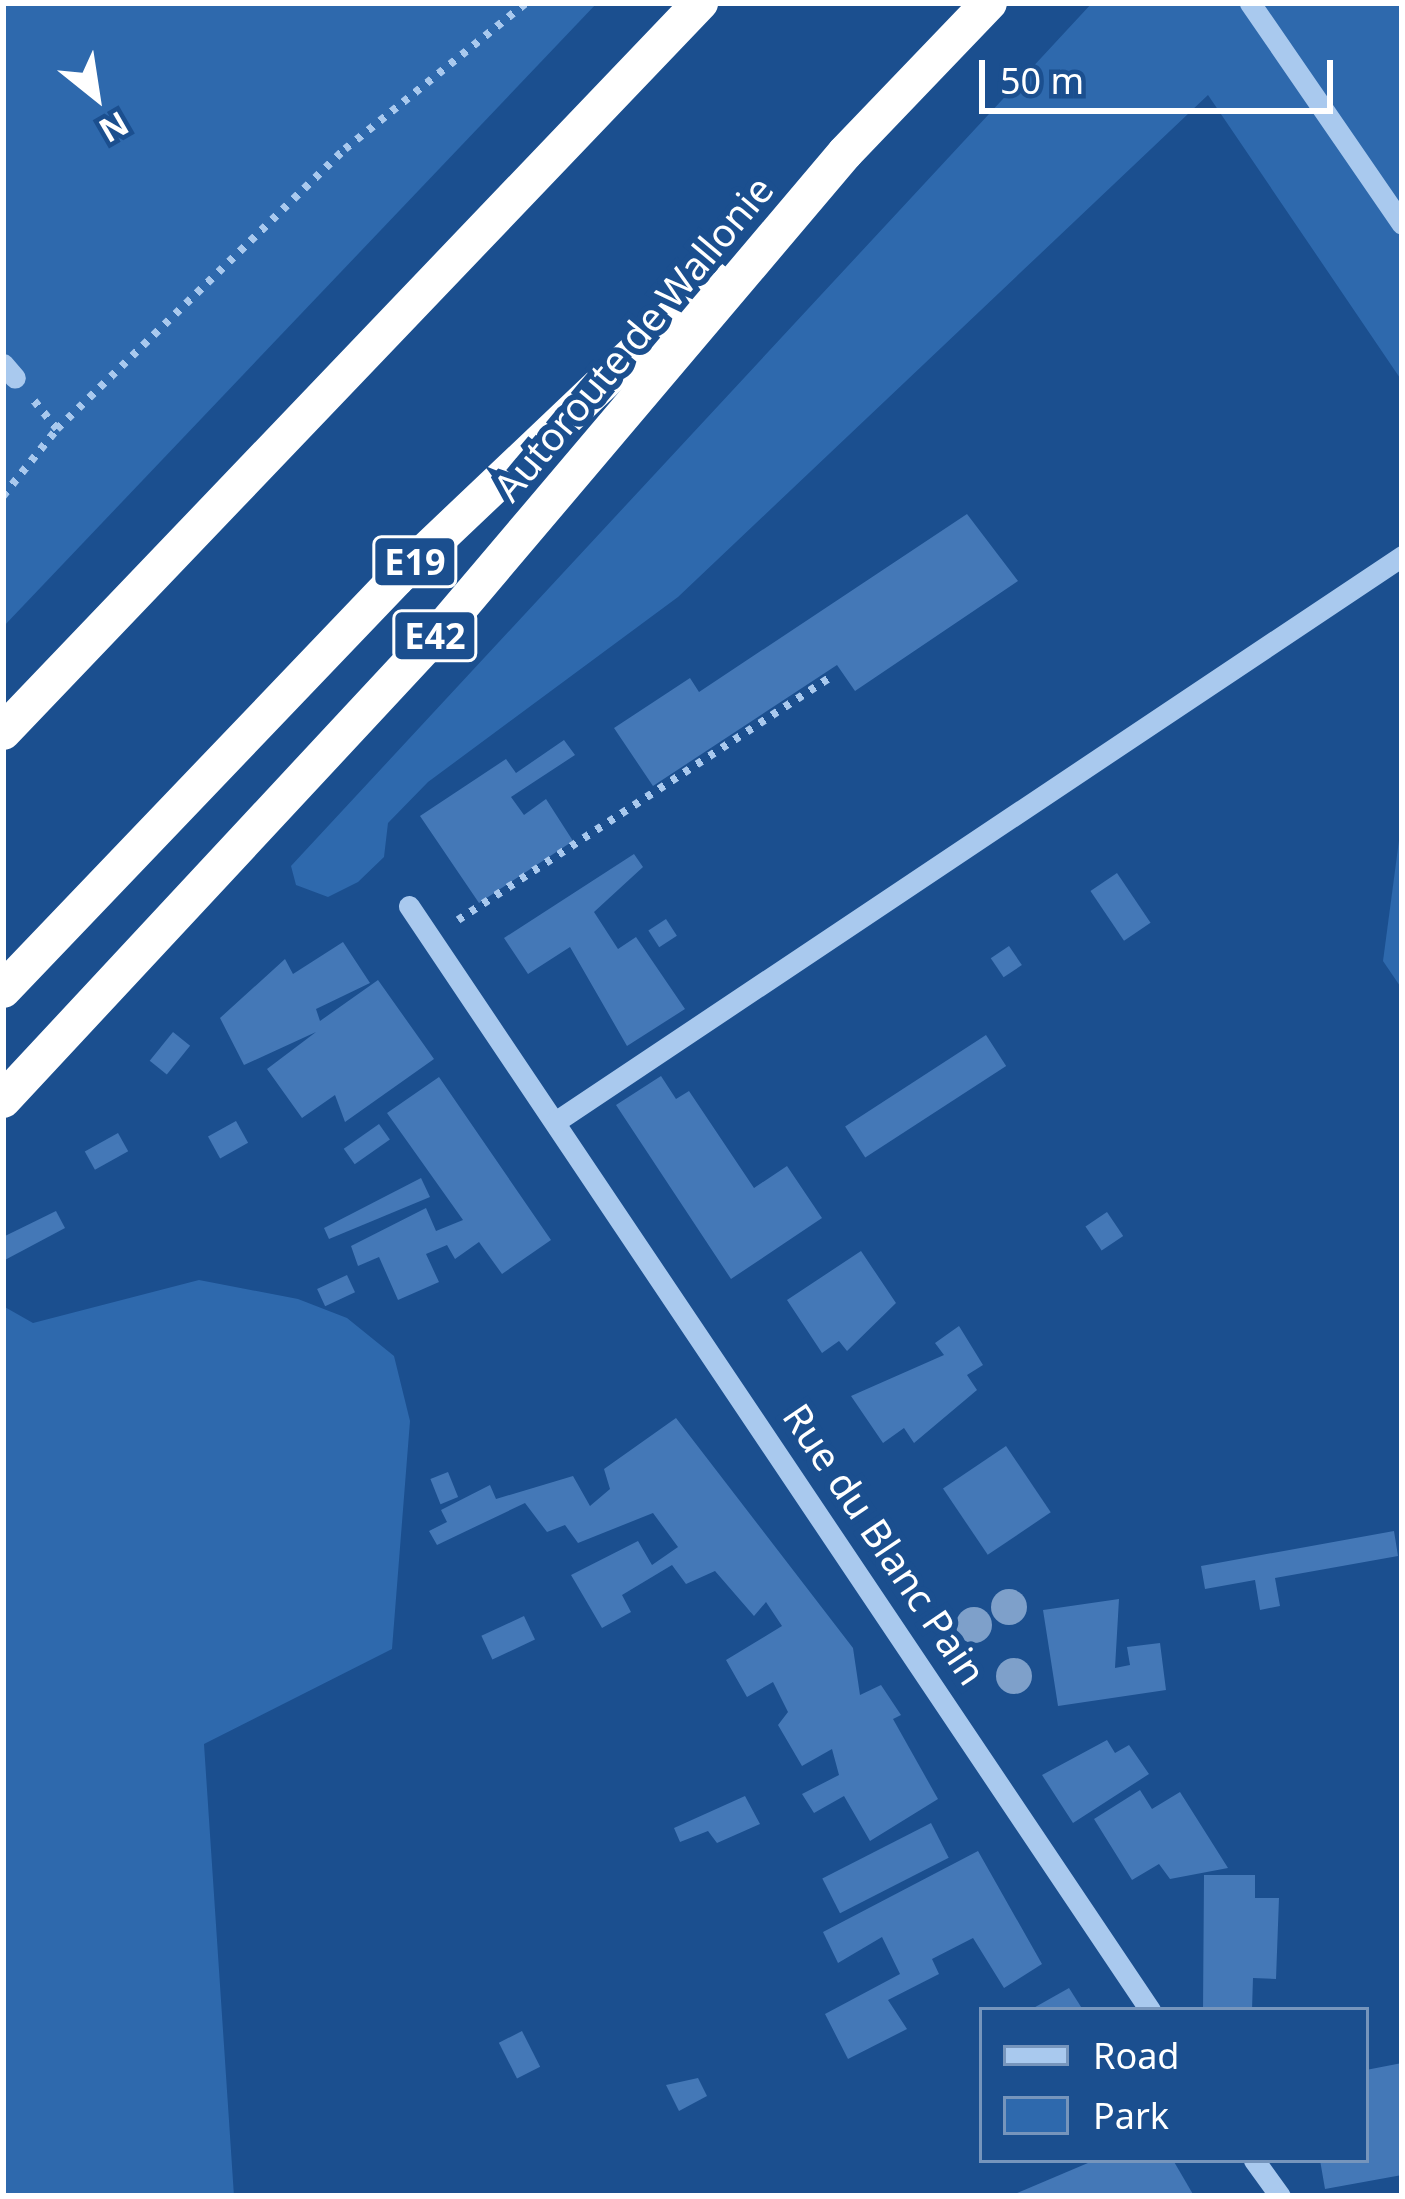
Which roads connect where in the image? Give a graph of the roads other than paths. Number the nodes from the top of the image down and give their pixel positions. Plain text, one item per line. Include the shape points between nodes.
1 (700, 3) edge
2 (989, 3) edge
3 (1250, 3) edge
4 (845, 153) junction
5 (1402, 224) edge
6 (1402, 556) edge
7 (3, 732) edge
8 (409, 906) dead end
9 (3, 990) edge
10 (3, 1100) edge
11 (555, 1122) junction
12 (1148, 2007) edge
13 (1256, 2163) edge
14 (1280, 2196) edge

1 - 7 highway
2 - 4 highway, Autoroute de Wallonie / E19
3 - 5 street
4 - 9 highway, E19 via 396,579
4 - 10 highway, Autoroute de Wallonie / E42 via 447,623
6 - 11 street
8 - 11 street, Rue du Blanc Pain
11 - 12 street, Rue du Blanc Pain
13 - 14 street

